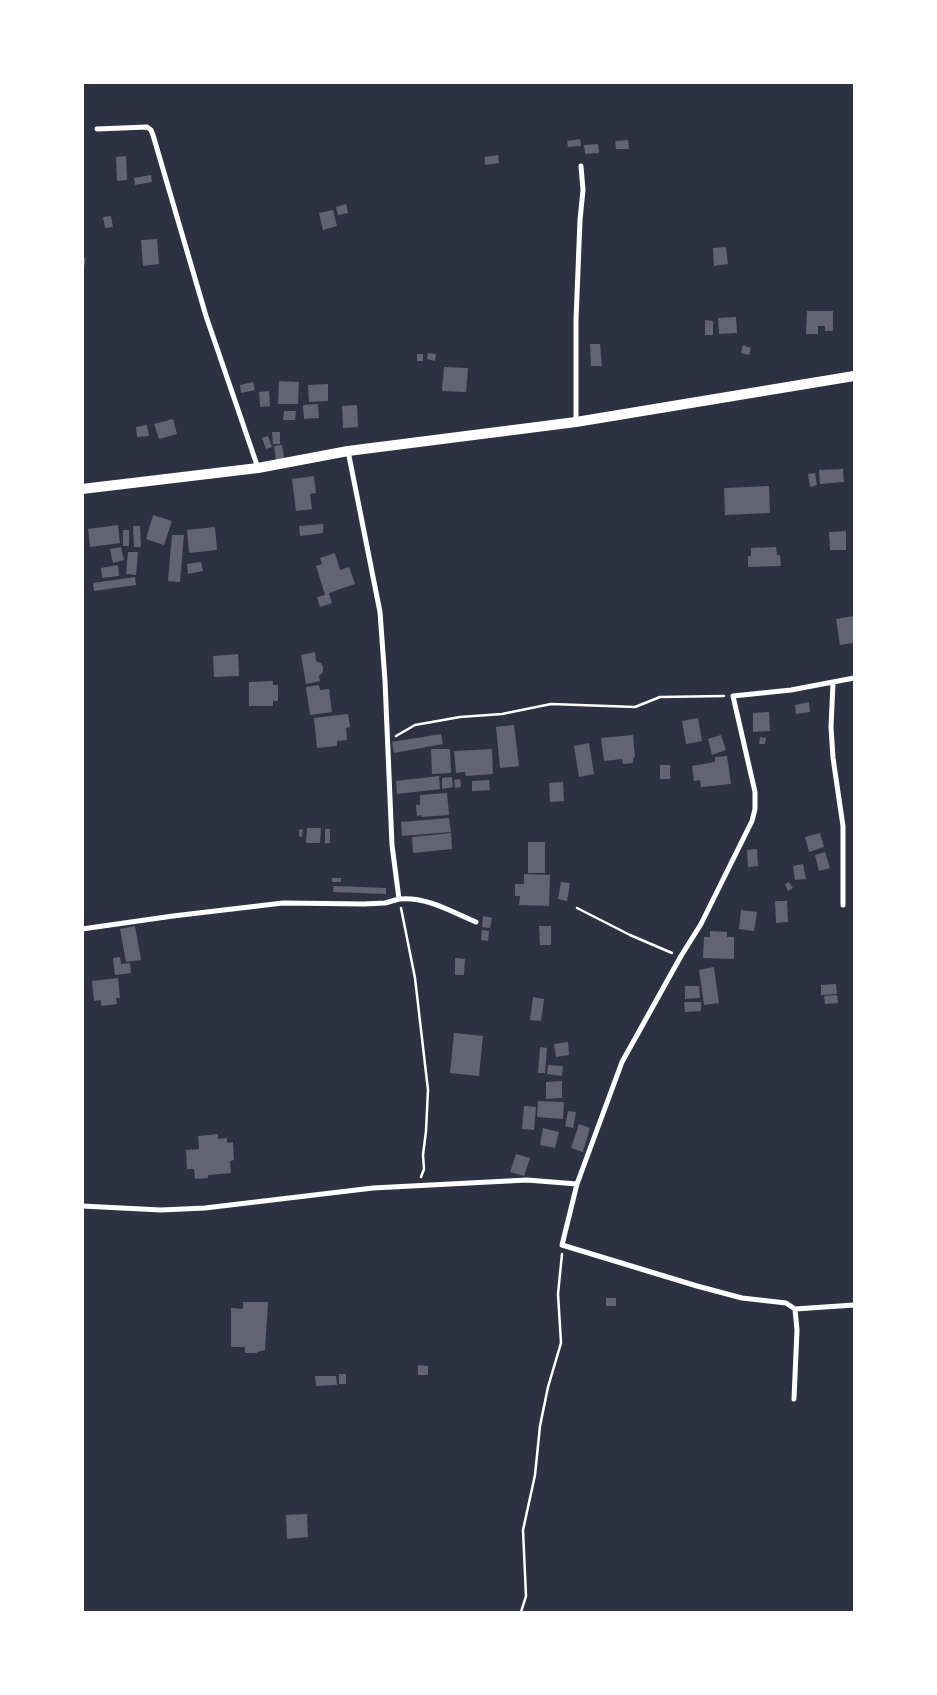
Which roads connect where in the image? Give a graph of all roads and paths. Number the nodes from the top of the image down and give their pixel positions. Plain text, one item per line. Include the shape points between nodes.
1 (98, 129) dead end
2 (581, 166) dead end
3 (854, 376) edge
4 (576, 422) junction
5 (348, 451) junction
6 (258, 468) junction
7 (82, 489) edge
8 (854, 678) edge
9 (833, 683) junction
10 (733, 696) junction
11 (387, 740) junction
12 (399, 899) junction
13 (843, 905) dead end
14 (578, 908) dead end
15 (476, 922) dead end
16 (82, 929) edge
17 (681, 956) junction
18 (578, 1184) junction
19 (419, 1185) junction
20 (82, 1206) edge
21 (562, 1245) junction
22 (854, 1305) edge
23 (795, 1309) junction
24 (794, 1399) dead end
25 (521, 1612) edge

1 - 6 street via 147,127 154,135 206,316
2 - 4 street
3 - 4 main road
4 - 5 main road
5 - 6 main road
5 - 11 street via 380,612
6 - 7 main road
8 - 9 street
9 - 10 street
9 - 13 street via 831,727 843,826
10 - 11 path via 660,697 635,707 552,704 415,725
10 - 17 street via 755,792 755,809 701,924
11 - 12 street via 392,845
12 - 15 street via 412,898 430,903
12 - 16 street via 364,904 283,903
12 - 19 path via 416,986 428,1090 422,1156 424,1169
14 - 17 path via 630,935
17 - 18 street via 622,1062
18 - 19 street via 528,1180
18 - 21 street
19 - 20 street via 335,1191 205,1208 161,1210
21 - 23 street via 697,1286 742,1298 786,1303
21 - 25 path via 558,1294 560,1343 542,1416 535,1475 523,1530 526,1596
22 - 23 street
23 - 24 street

